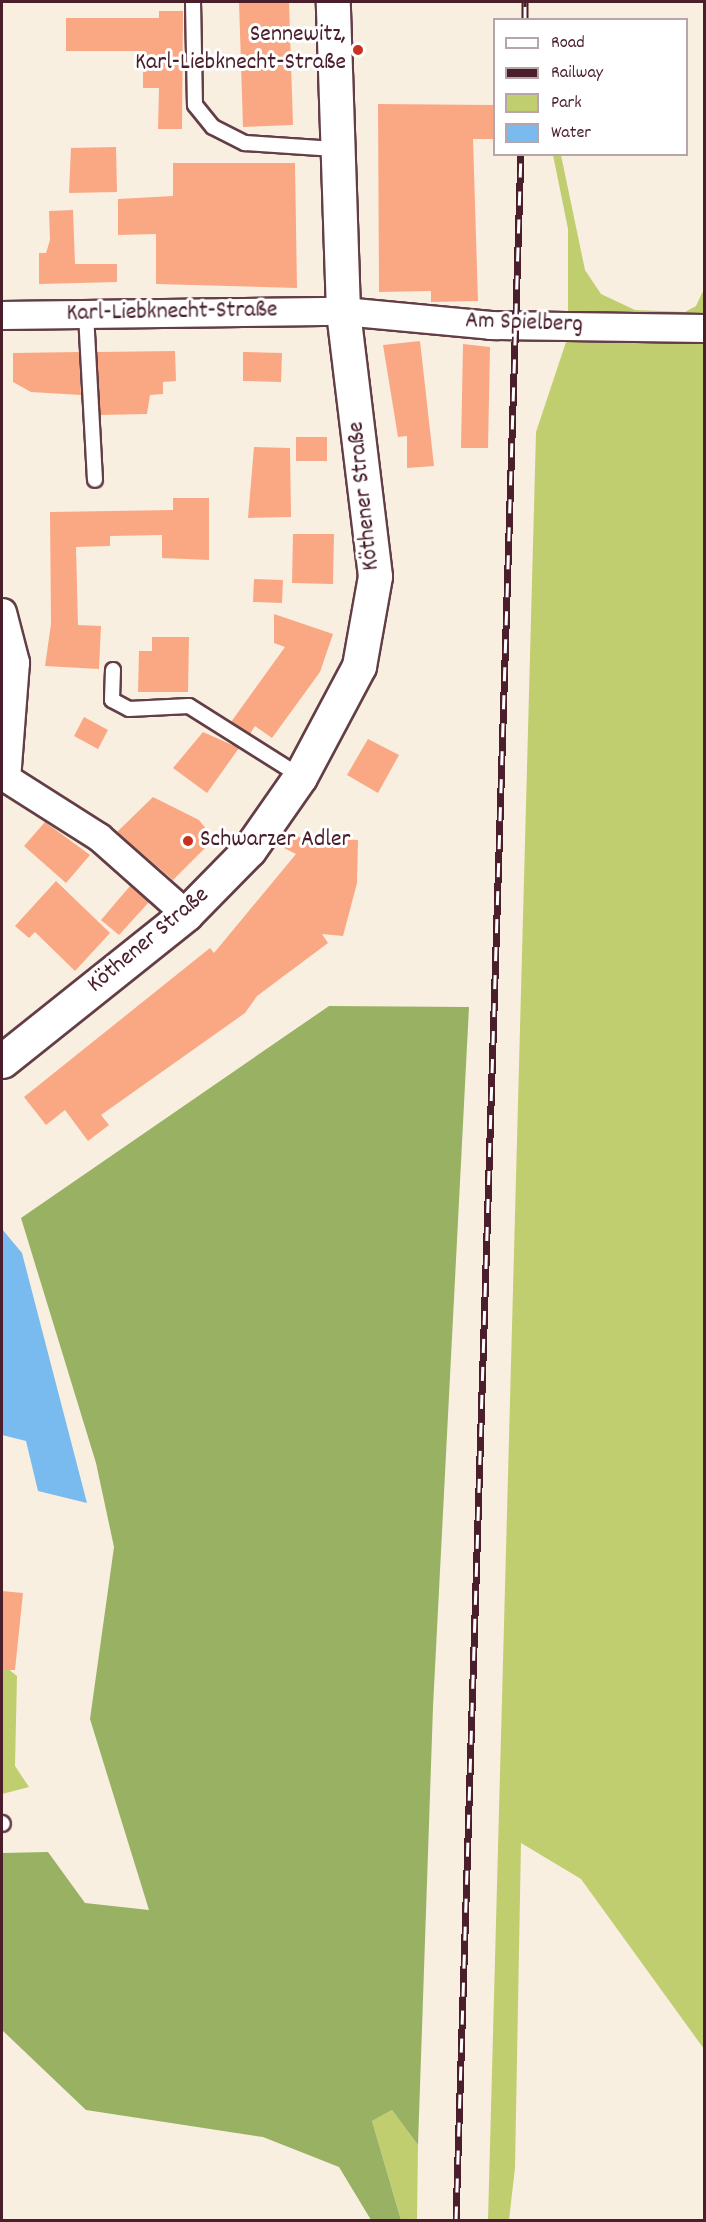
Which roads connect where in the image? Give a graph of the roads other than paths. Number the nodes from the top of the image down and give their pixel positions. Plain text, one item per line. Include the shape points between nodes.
1 (193, 2) edge
2 (333, 2) edge
3 (335, 149) junction
4 (344, 311) junction
5 (86, 314) junction
6 (2, 315) edge
7 (705, 328) edge
8 (95, 480) dead end
9 (2, 612) edge
10 (113, 670) dead end
11 (300, 777) junction
12 (186, 914) junction
13 (2, 1061) edge

1 - 3 lane via 195,105 213,128 245,143
2 - 3 main road, Köthener Straße
3 - 4 main road, Köthener Straße
4 - 5 street, Karl-Liebknecht-Straße
4 - 7 street, Am Spielberg via 515,327
4 - 11 main road, Köthener Straße via 375,576 359,666
5 - 6 street, Karl-Liebknecht-Straße
5 - 8 lane
9 - 12 street via 15,662 6,778 99,837
10 - 11 lane via 112,700 129,709 189,706
11 - 12 main road, Köthener Straße via 249,850
12 - 13 main road, Köthener Straße

